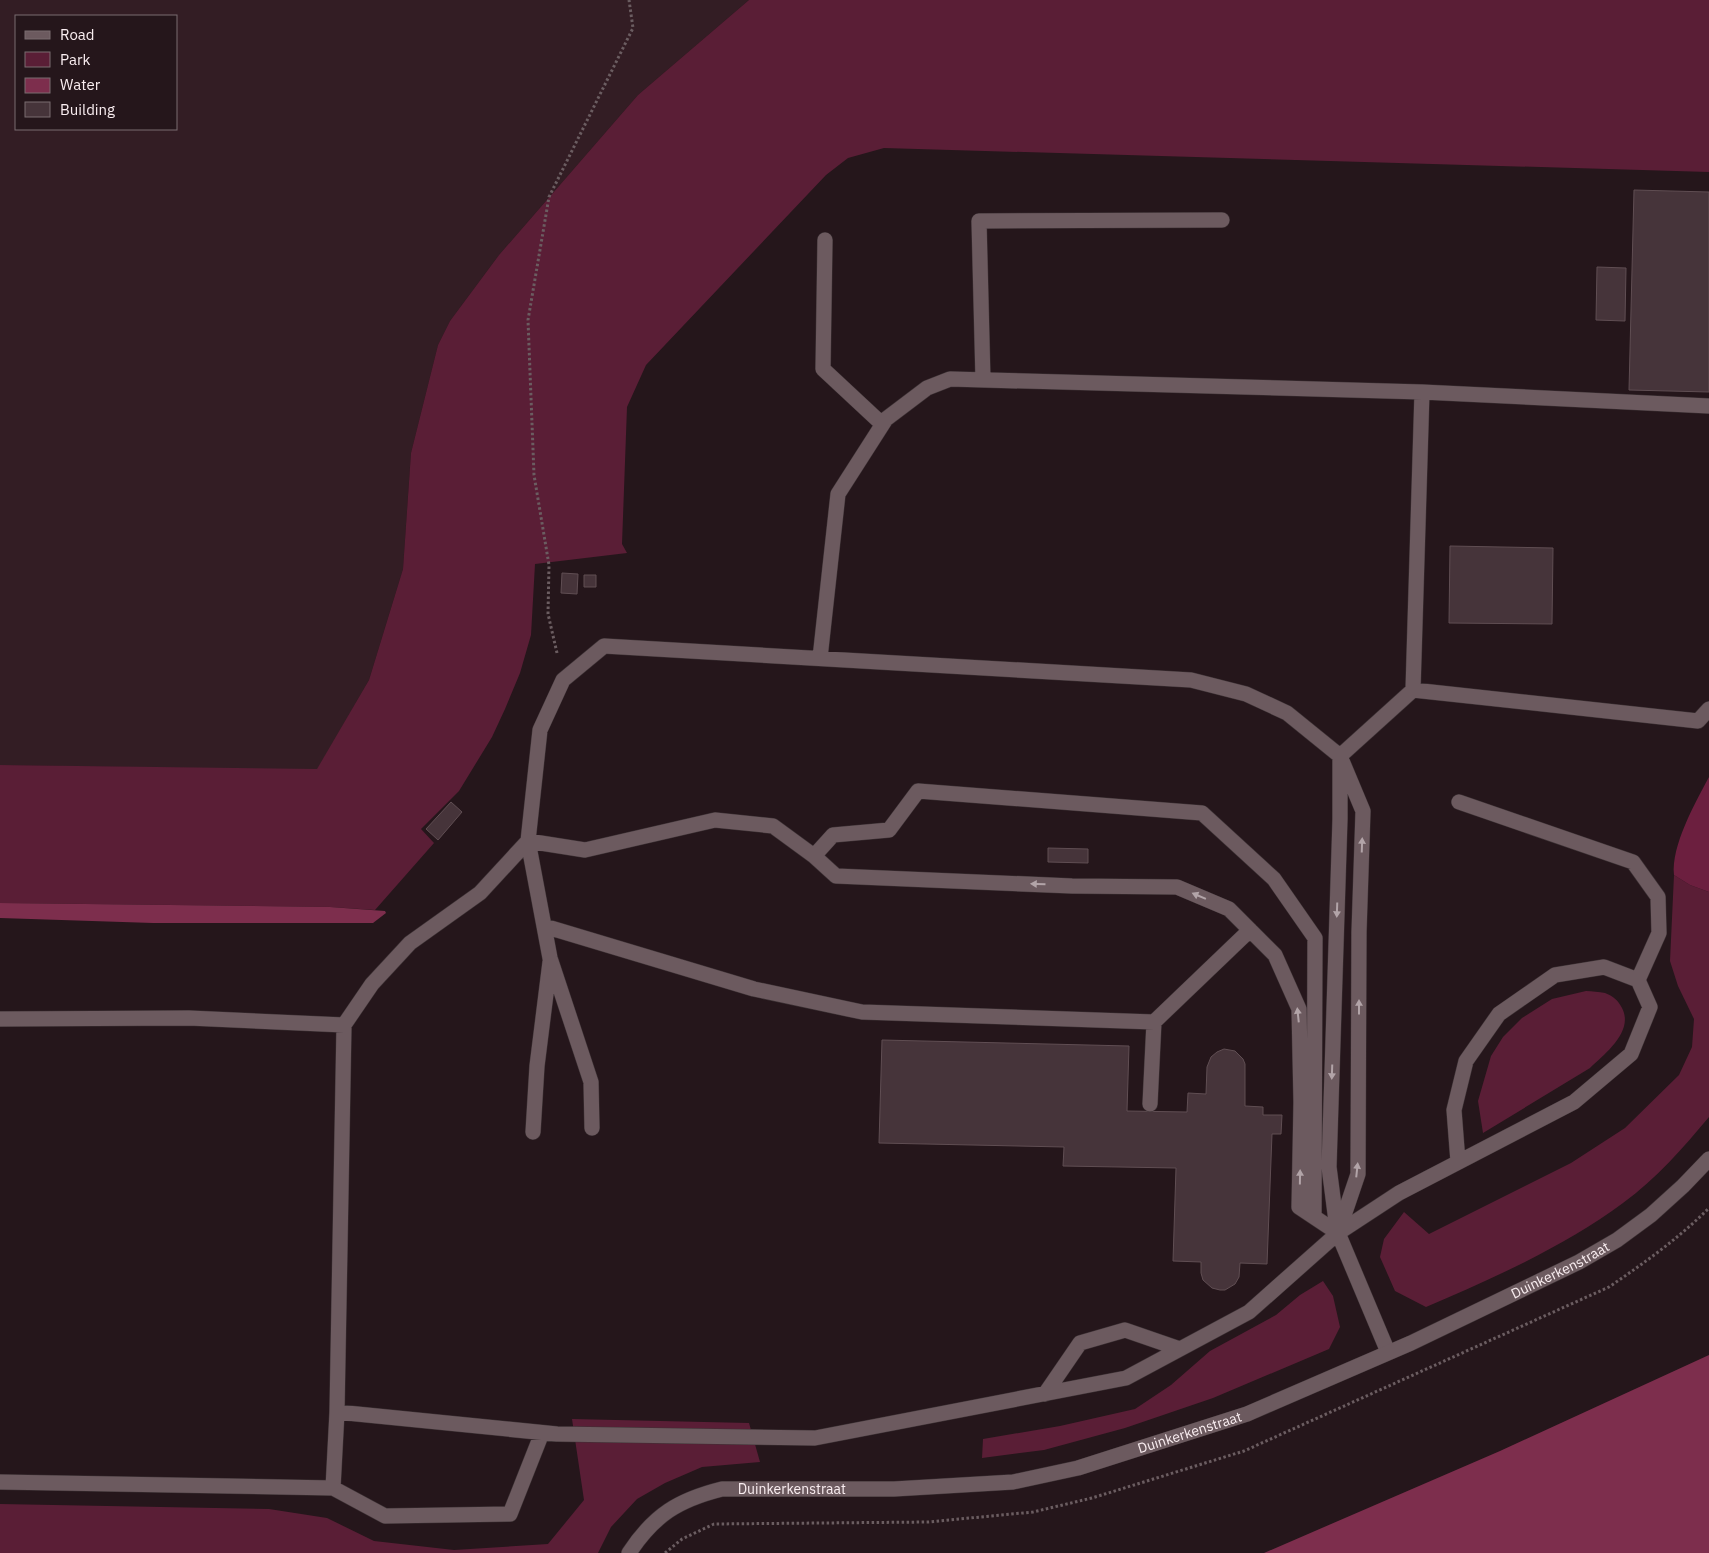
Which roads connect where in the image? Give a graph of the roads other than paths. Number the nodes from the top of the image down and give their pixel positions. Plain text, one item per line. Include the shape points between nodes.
1 (1222, 220) dead end
2 (825, 240) dead end
3 (983, 380) junction
4 (1422, 392) junction
5 (1709, 406) edge
6 (882, 424) junction
7 (820, 658) junction
8 (1413, 690) junction
9 (1709, 709) edge
10 (1340, 756) junction
11 (1459, 802) dead end
12 (528, 841) junction
13 (814, 856) junction
14 (544, 926) junction
15 (1250, 930) junction
16 (550, 958) junction
17 (1638, 980) junction
18 (0, 1019) edge
19 (1154, 1022) junction
20 (344, 1025) junction
21 (1150, 1104) dead end
22 (592, 1128) dead end
23 (533, 1132) dead end
24 (1709, 1159) edge
25 (1458, 1162) junction
26 (1314, 1217) junction
27 (1338, 1233) junction
28 (1180, 1349) junction
29 (1388, 1352) junction
30 (1044, 1394) junction
31 (337, 1412) junction
32 (542, 1433) junction
33 (0, 1482) edge
34 (333, 1488) junction
35 (629, 1553) edge

1 - 3 main road via 979,221
2 - 6 main road via 823,369
3 - 4 main road
3 - 6 main road via 950,379 927,388
4 - 5 main road
4 - 8 main road
6 - 7 main road via 838,494
7 - 10 main road via 1191,680 1246,694 1287,713
7 - 12 main road via 604,646 563,680 540,730
8 - 9 main road via 1698,721
8 - 10 main road
10 -> 27 main road via 1329,1167
27 -> 10 main road via 1358,1174 1363,811
11 - 17 main road via 1633,862 1658,897 1659,933
12 - 13 main road via 585,850 715,820 774,826
12 - 14 main road
12 - 20 main road via 480,893 410,943 372,984
15 -> 13 main road via 1229,909 1177,887 836,876
13 - 26 main road via 834,835 889,830 918,791 1202,813 1274,879 1315,938
14 - 16 main road
14 - 19 main road via 754,989 862,1012
15 - 19 main road
26 -> 15 main road via 1299,1207 1302,1102 1299,1009 1275,955
16 - 22 main road via 591,1082
16 - 23 main road
17 - 25 main road via 1650,1007 1631,1054 1574,1102
17 - 25 main road via 1604,967 1555,975 1499,1014 1466,1061 1454,1110
18 - 20 main road via 189,1018
19 - 21 main road
20 - 31 main road
24 - 29 main road, Duinkerkenstraat via 1651,1215 1580,1262
25 - 27 main road via 1399,1193
26 - 27 main road
27 - 28 main road via 1248,1312
27 - 29 main road
28 - 30 main road via 1126,1378
28 - 30 main road via 1125,1330 1080,1343
29 - 35 main road, Duinkerkenstraat via 1247,1414 1078,1468 1013,1482 894,1488 722,1489 697,1495 657,1519 641,1534
30 - 32 main road via 815,1438
31 - 32 main road
31 - 34 main road
32 - 34 main road via 510,1514 386,1516
33 - 34 main road

